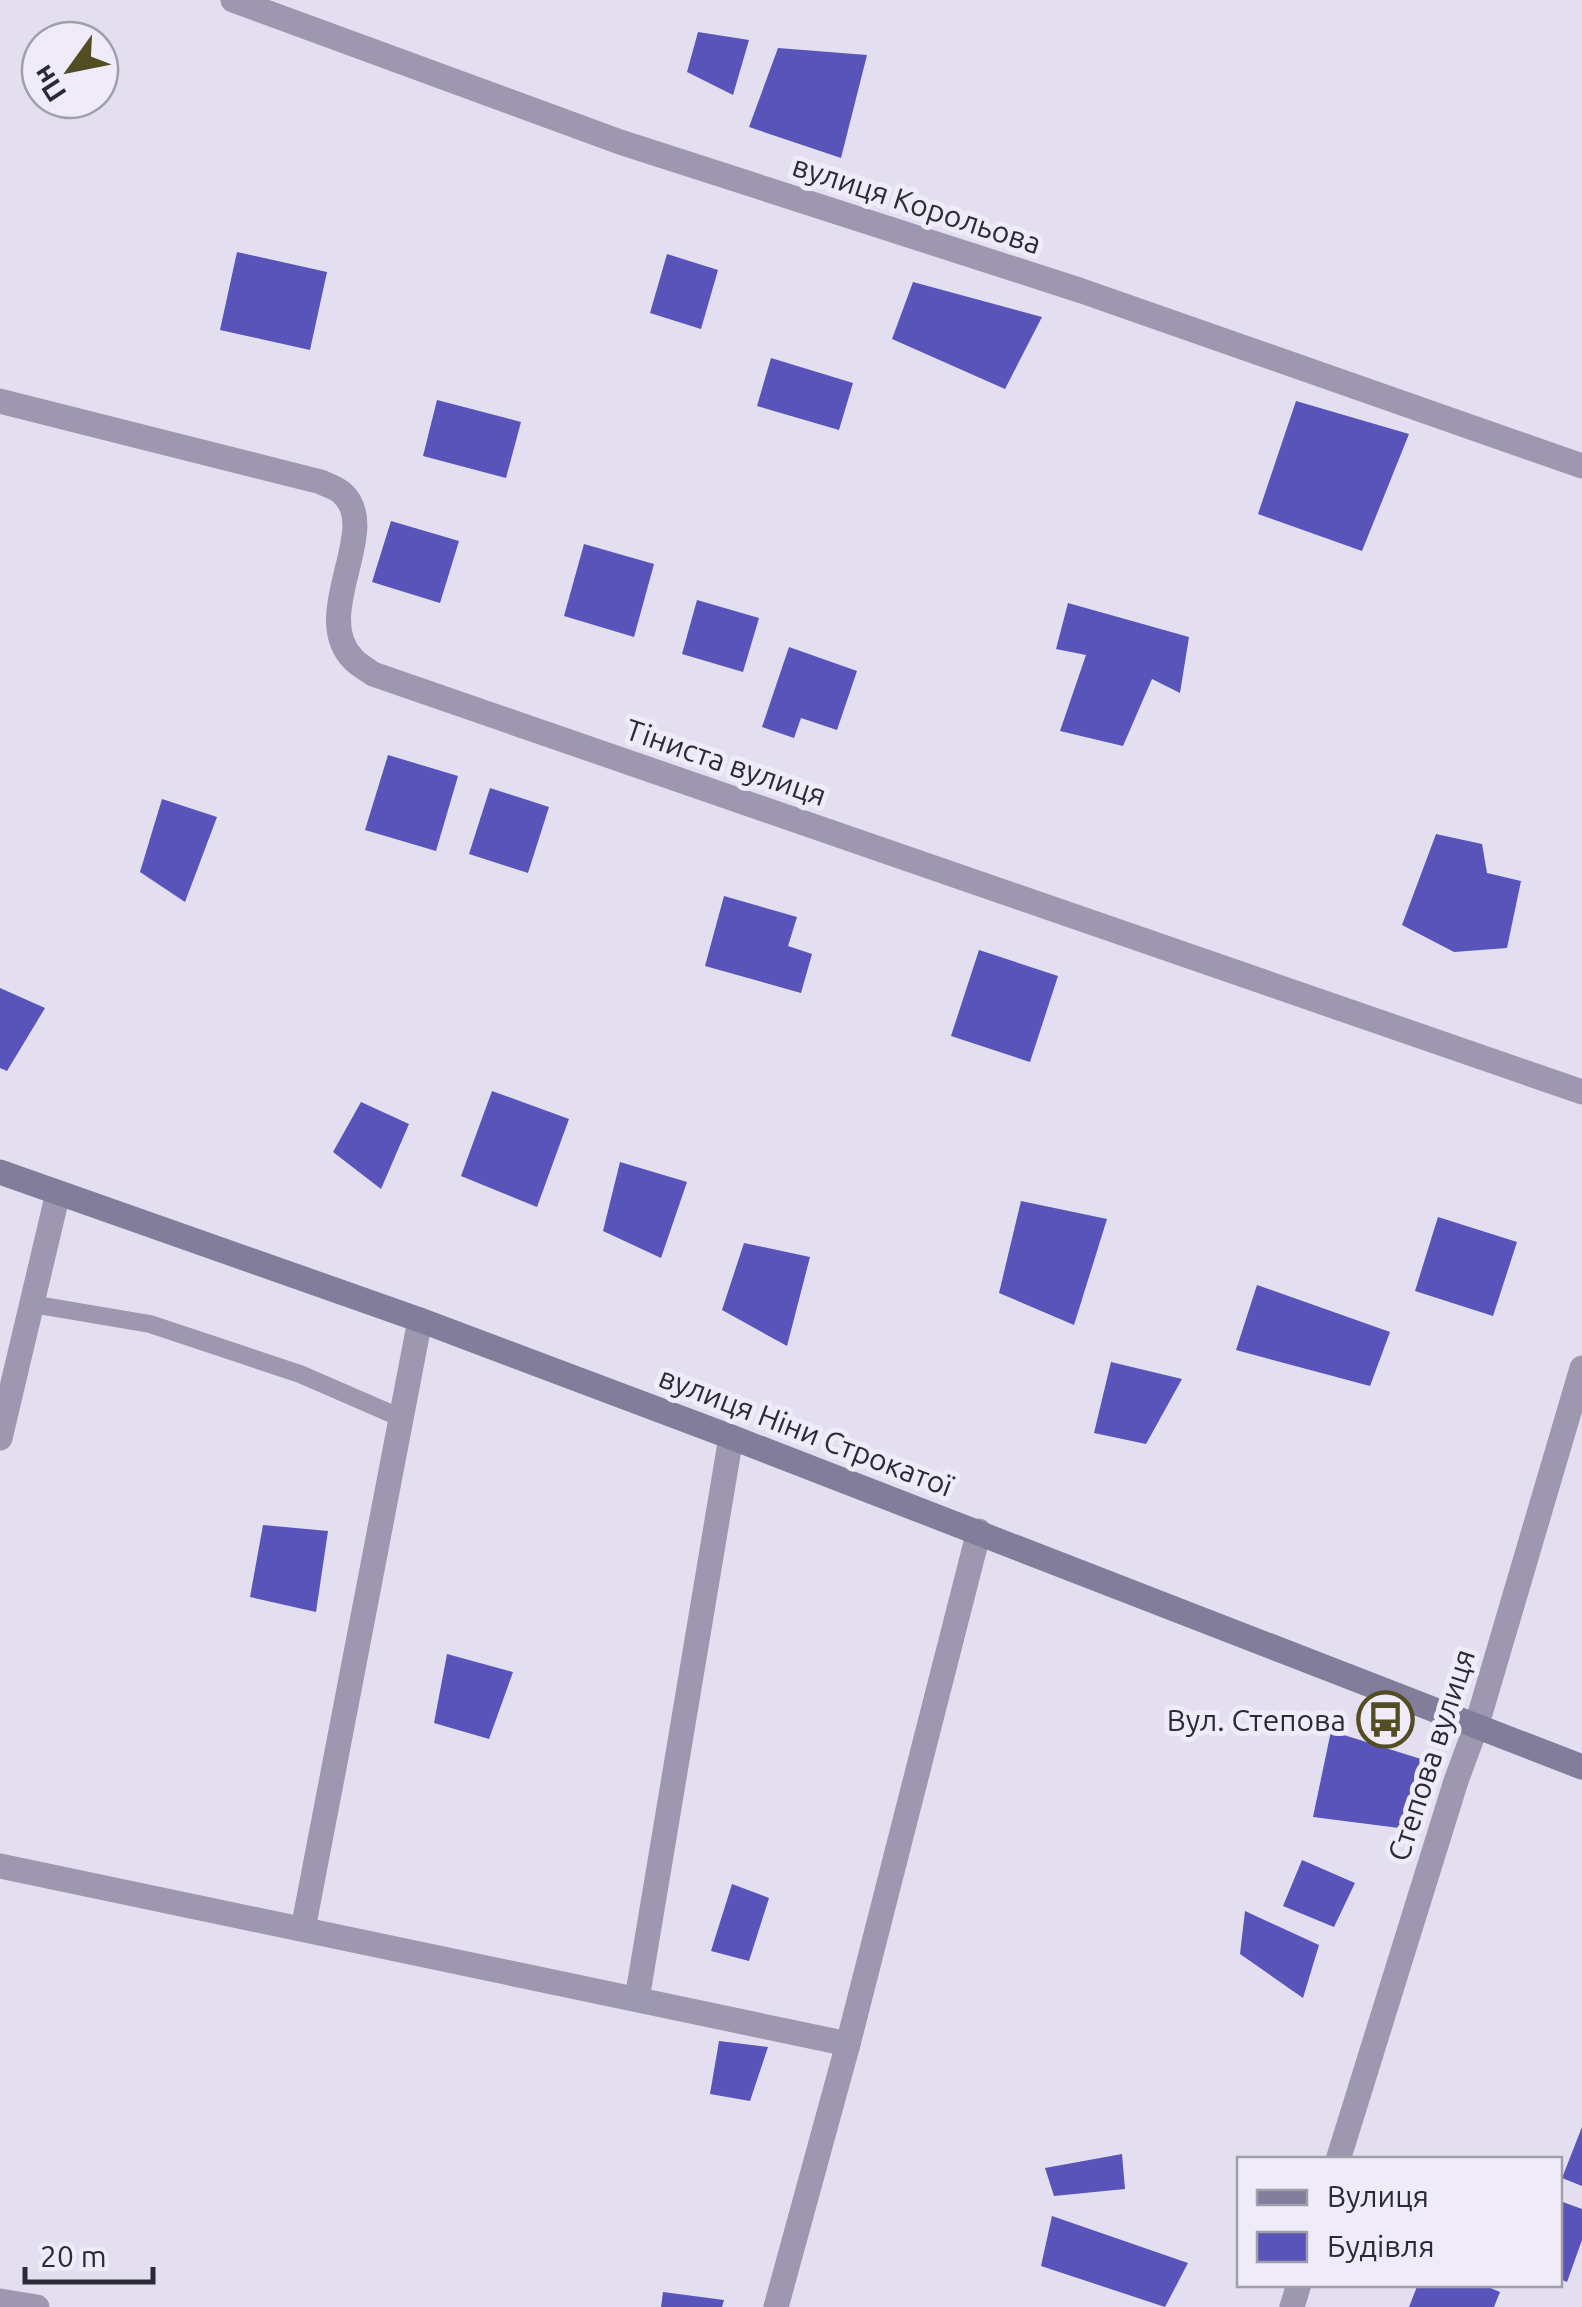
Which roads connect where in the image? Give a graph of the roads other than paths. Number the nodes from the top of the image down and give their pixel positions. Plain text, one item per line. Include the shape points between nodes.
1 (233, 0) edge
2 (0, 401) edge
3 (1582, 466) edge
4 (1582, 1092) edge
5 (0, 1172) edge
6 (58, 1193) junction
7 (32, 1304) junction
8 (420, 1320) junction
9 (1582, 1368) edge
10 (399, 1417) junction
11 (731, 1437) junction
12 (0, 1438) edge
13 (979, 1532) junction
14 (1477, 1724) junction
15 (1582, 1766) edge
16 (0, 1866) edge
17 (303, 1930) junction
18 (638, 1999) junction
19 (848, 2044) junction
20 (1339, 2157) edge
21 (0, 2301) edge
22 (38, 2307) edge
23 (776, 2307) edge

1 - 3 street, вулиця Корольова via 620,142 1082,291
2 - 4 street, Тіниста вулиця via 320,482 344,494 354,516 340,634 352,658 373,674
5 - 6 street, вулиця Ніни Строкатої
6 - 7 street
6 - 8 street, вулиця Ніни Строкатої
7 - 10 lane via 150,1324 300,1374
7 - 12 street
8 - 10 street
8 - 11 street, вулиця Ніни Строкатої
9 - 14 street, Степова вулиця
10 - 17 street
11 - 13 street, вулиця Ніни Строкатої
11 - 18 street
13 - 14 street, вулиця Ніни Строкатої
13 - 19 street
14 - 15 street, вулиця Ніни Строкатої
14 - 20 street, Степова вулиця
16 - 17 street
17 - 18 street
18 - 19 street
19 - 23 street
21 - 22 street

